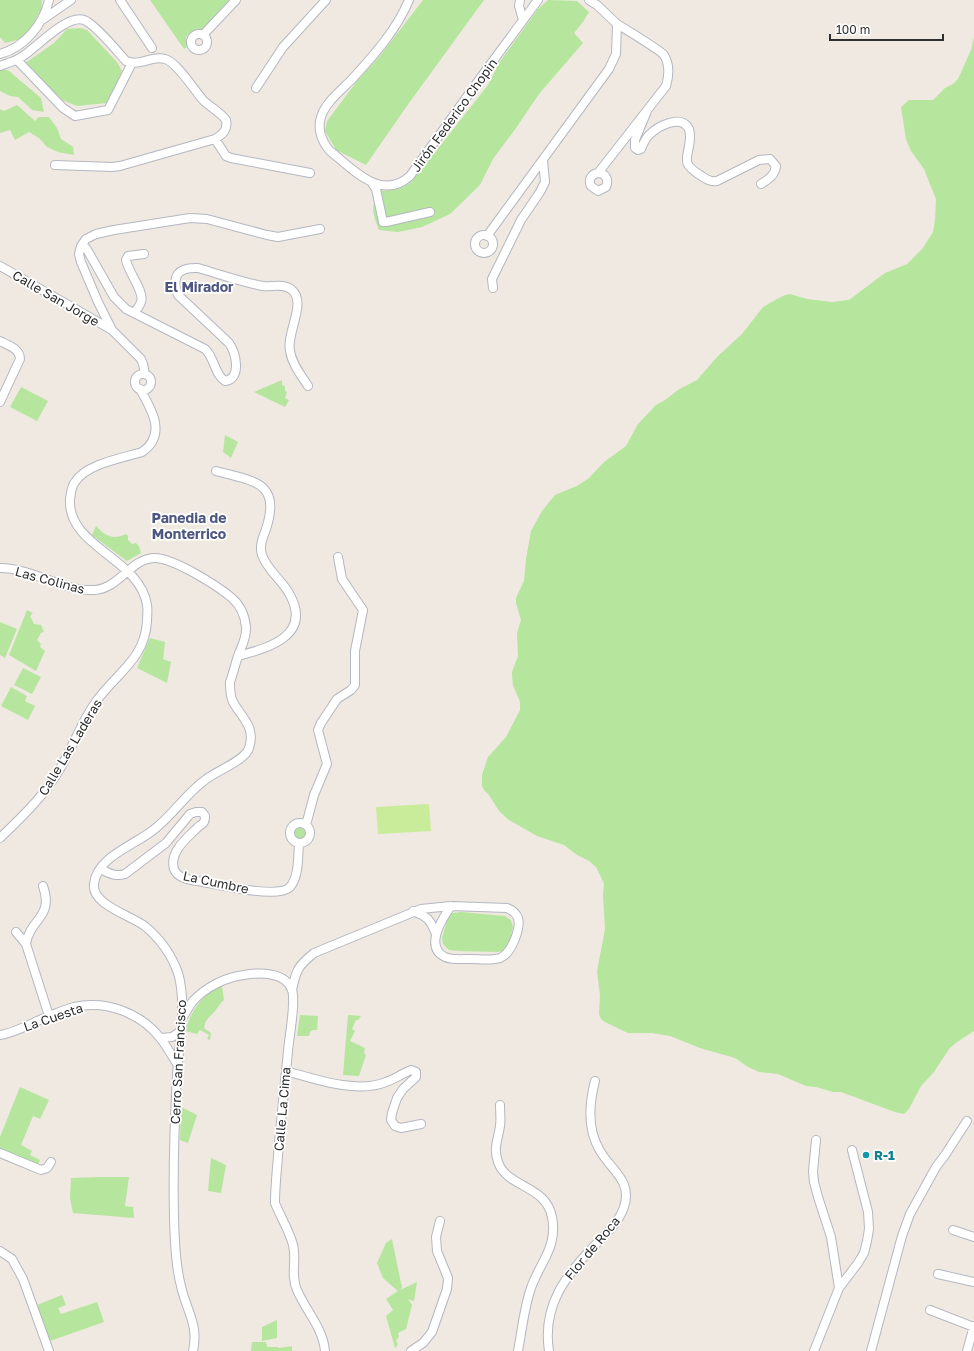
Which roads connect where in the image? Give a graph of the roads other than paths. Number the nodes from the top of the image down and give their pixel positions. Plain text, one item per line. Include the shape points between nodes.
1 (49, 0) edge
2 (71, 0) edge
3 (120, 0) edge
4 (236, 0) edge
5 (326, 0) edge
6 (409, 0) edge
7 (520, 0) edge
8 (538, 0) edge
9 (589, 0) edge
10 (42, 20) junction
11 (523, 20) junction
12 (617, 24) junction
13 (203, 35) dead end
14 (152, 48) dead end
15 (1, 51) edge
16 (17, 60) junction
17 (132, 63) junction
18 (0, 66) edge
19 (256, 88) dead end
20 (647, 111) junction
21 (215, 139) junction
22 (543, 160) junction
23 (55, 165) dead end
24 (310, 173) dead end
25 (598, 173) dead end
26 (372, 183) junction
27 (761, 184) dead end
28 (430, 212) dead end
29 (320, 229) dead end
30 (487, 236) dead end
31 (81, 246) junction
32 (144, 254) dead end
33 (0, 266) edge
34 (493, 288) dead end
35 (134, 313) junction
36 (112, 330) junction
37 (0, 341) edge
38 (145, 374) junction
39 (150, 386) junction
40 (308, 386) dead end
41 (140, 389) junction
42 (0, 402) edge
43 (148, 403) junction
44 (216, 471) dead end
45 (338, 558) dead end
46 (0, 568) edge
47 (128, 571) junction
48 (238, 656) junction
49 (306, 825) junction
50 (0, 838) edge
51 (299, 843) junction
52 (100, 869) junction
53 (43, 886) dead end
54 (451, 906) junction
55 (413, 911) junction
56 (16, 932) dead end
57 (436, 934) junction
58 (26, 944) junction
59 (292, 990) junction
60 (49, 1016) junction
61 (182, 1018) junction
62 (181, 1031) junction
63 (0, 1034) edge
64 (161, 1038) junction
65 (178, 1065) junction
66 (286, 1071) junction
67 (595, 1081) dead end
68 (500, 1105) dead end
69 (967, 1121) dead end
70 (421, 1124) dead end
71 (816, 1140) dead end
72 (852, 1150) dead end
73 (0, 1153) edge
74 (51, 1162) dead end
75 (440, 1222) dead end
76 (953, 1230) dead end
77 (974, 1237) edge
78 (0, 1251) edge
79 (938, 1274) dead end
80 (974, 1282) edge
81 (838, 1288) junction
82 (930, 1310) dead end
83 (974, 1327) edge
84 (49, 1351) edge
85 (192, 1351) edge
86 (325, 1351) edge
87 (411, 1351) edge
88 (518, 1351) edge
89 (548, 1351) edge
90 (814, 1351) edge
91 (871, 1351) edge
92 (967, 1351) edge

1 - 10 street
2 - 10 street
3 - 14 street
4 - 13 street
5 - 19 street via 283,47
6 - 26 street via 404,12 376,52 328,104 321,117 320,132 325,145
7 - 11 street
8 - 11 street, Jirón Federico Chopin
9 - 12 street
10 - 15 street via 26,40 15,48
11 - 26 street, Jirón Federico Chopin via 410,176 405,181 391,185
12 - 20 street via 664,54 669,75 666,86
12 - 22 street via 616,54 609,69
16 - 17 street via 65,23 78,19 92,25
16 - 17 street via 63,108 75,116 108,110
16 - 18 street
17 - 21 street via 166,59 173,64 202,99 226,120 226,130
20 - 25 street
20 - 27 street via 635,140 635,148 638,150 650,134 668,122 678,122 689,130 690,142 686,159 690,169 712,182 759,160 770,160 776,166 775,170 770,178
21 - 23 street via 120,166
21 - 24 street via 226,156 231,158
22 - 30 street
22 - 34 street via 545,182 492,279
26 - 28 street via 376,189 383,222
29 - 31 street via 278,237 207,219 190,218 96,234 86,239
31 - 35 street via 86,248 114,296 126,309
31 - 36 street via 81,262
32 - 35 street via 128,256 126,260 142,296 141,303
33 - 36 street, Calle San Jorge
35 - 40 street via 205,349 212,357 221,379 230,381 236,372 233,348 178,295 175,278 180,270 188,267 263,286 284,286 292,290 297,297 298,306 290,351
36 - 38 street via 141,359
37 - 42 street via 17,351 20,359
38 - 39 street via 151,379
38 - 41 street via 141,374 136,380
39 - 41 street via 144,390
39 - 43 street, Calle Las Laderas
41 - 43 street, Calle Las Laderas
43 - 47 street, Calle Las Laderas via 156,426 154,441 149,447 142,452 94,467 74,482 71,492 71,509 78,528
44 - 48 street via 255,482 270,496 272,506 260,549 295,607 293,627 285,637 265,649
45 - 49 street via 342,579 363,610 355,651 356,684 337,699 318,730 327,764 314,795
46 - 47 street, Las Colinas via 23,571 80,590 108,587
47 - 48 street, Las Colinas via 142,561 154,558 167,560 204,578 232,598 244,617 246,629
47 - 50 street, Calle Las Laderas via 143,591 148,606 146,628 140,648 127,668 95,702 48,787 31,808
48 - 52 street, Cerro San Francisco via 230,689 234,703 250,728 252,740 249,751 242,758 206,778 187,794 156,828 126,847
49 - 51 street via 310,830 310,836 306,841
49 - 51 street via 297,824 292,828 292,837
51 - 52 street, La Cumbre via 293,882 289,888 277,892 232,888 178,875 174,869 176,852 204,822 205,816 202,812 190,814 166,842 125,874 113,875
52 - 61 street, Cerro San Francisco via 93,886 100,900 147,928 173,961 181,988
53 - 58 street via 46,907
54 - 55 street, Calle La Cima
54 - 57 street
54 - 57 street via 507,908 514,912 518,918 518,932 508,952 501,958 491,960 446,958 435,944
55 - 57 street via 431,921
55 - 59 street, Calle La Cima via 314,952 295,974
56 - 58 street
58 - 60 street
59 - 61 street via 287,982 268,974 236,976 204,990 192,1001
59 - 66 street, Calle La Cima via 293,1006
60 - 63 street, La Cuesta
60 - 64 street, La Cuesta via 91,1004 108,1006 138,1018
61 - 62 street, Cerro San Francisco
62 - 64 street via 172,1037
62 - 65 street, Cerro San Francisco
64 - 65 street, La Cuesta
65 - 85 street, Cerro San Francisco via 174,1134 176,1264 195,1330
66 - 70 street via 327,1082 360,1087 386,1082 412,1070 416,1072 416,1077 397,1098 392,1120 395,1126 401,1128
66 - 86 street, Calle La Cima via 275,1203 293,1244 293,1274 297,1291 321,1333
67 - 89 street, Flor de Roca via 590,1106 592,1130 598,1149 624,1184 626,1199 614,1224 572,1270 555,1297 549,1313 546,1338
68 - 88 street via 500,1128 496,1143 498,1164 513,1180 544,1200 552,1215 553,1224 551,1248 529,1295
69 - 91 street via 910,1214
71 - 81 street via 814,1182 832,1237
72 - 81 street via 868,1212 869,1229 864,1253
73 - 74 street via 41,1170 47,1168
75 - 87 street via 436,1238 437,1251 448,1278 447,1289 432,1332 423,1343
76 - 77 street
78 - 84 street via 12,1259 23,1279
79 - 80 street
81 - 90 street
82 - 83 street
83 - 92 street

